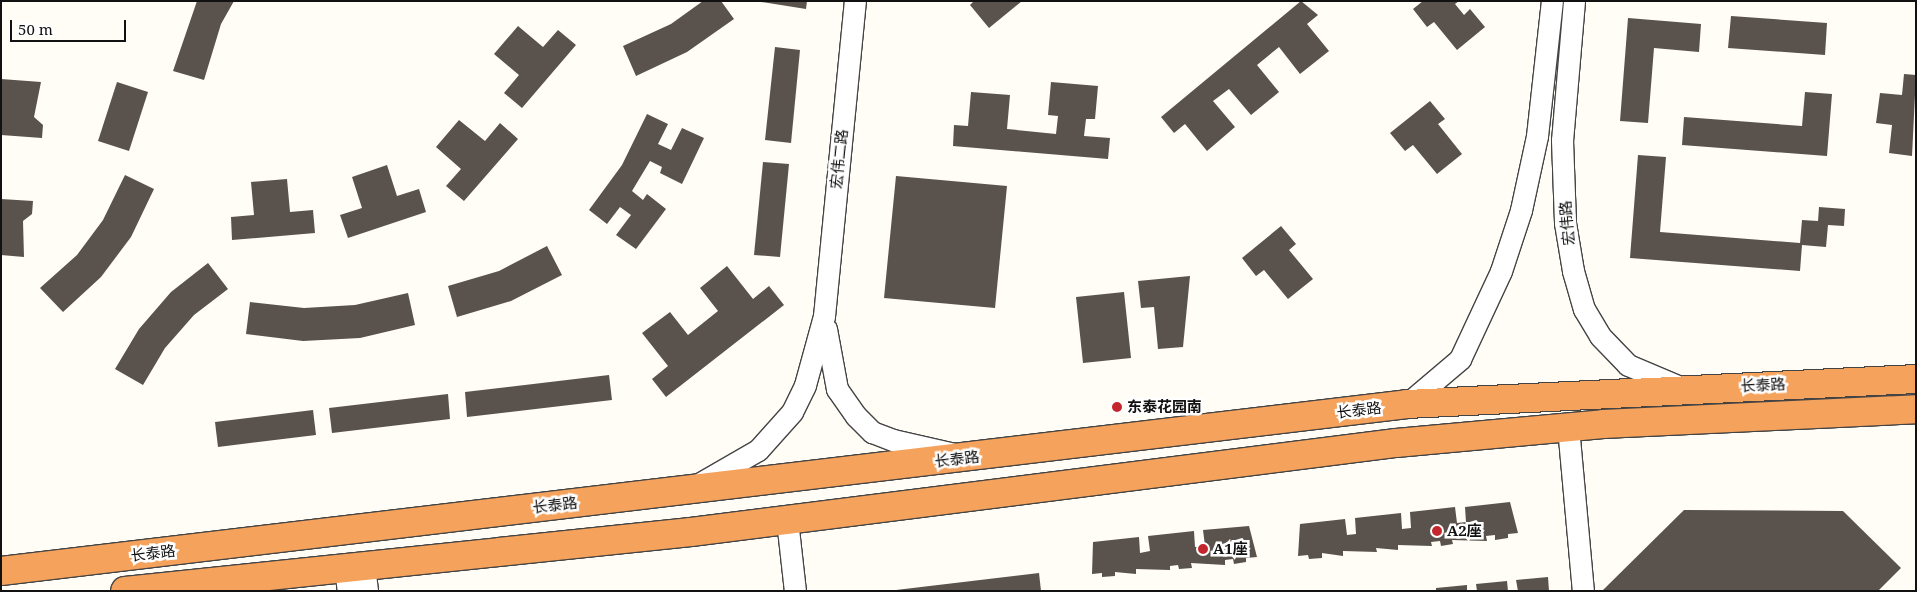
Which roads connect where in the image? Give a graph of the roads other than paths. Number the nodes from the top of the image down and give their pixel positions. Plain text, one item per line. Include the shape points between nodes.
1 (855, 1) edge
2 (1552, 1) edge
3 (1574, 1) edge
4 (824, 316) junction
5 (1916, 360) edge
6 (1916, 379) edge
7 (1860, 380) junction
8 (1685, 388) junction
9 (1407, 404) junction
10 (1864, 409) junction
11 (1916, 409) edge
12 (1916, 426) edge
13 (1568, 427) junction
14 (971, 458) junction
15 (690, 489) junction
16 (787, 520) junction
17 (1, 571) edge
18 (356, 579) edge
19 (125, 591) edge
20 (795, 591) edge
21 (1583, 591) edge

1 - 4 street, 宏伟二路
2 - 9 street via 1537,136 1521,210 1501,271 1460,359
3 - 8 street, 宏伟路 via 1562,140 1565,223 1573,271 1584,309 1600,336 1628,365
4 - 14 street via 837,389 872,432
4 - 15 street via 805,385 777,432 758,450
5 - 7 highway
6 - 7 highway, 长泰路
7 - 8 highway, 长泰路
8 - 9 highway, 长泰路
9 - 14 highway, 长泰路
10 - 11 highway, 长泰路
10 - 12 highway
10 - 13 highway, 长泰路
13 - 16 highway, 长泰路 via 1396,443
13 - 21 street
14 - 15 highway, 长泰路
15 - 17 highway, 长泰路
16 - 18 highway, 长泰路
16 - 20 street
18 - 19 highway, 长泰路

